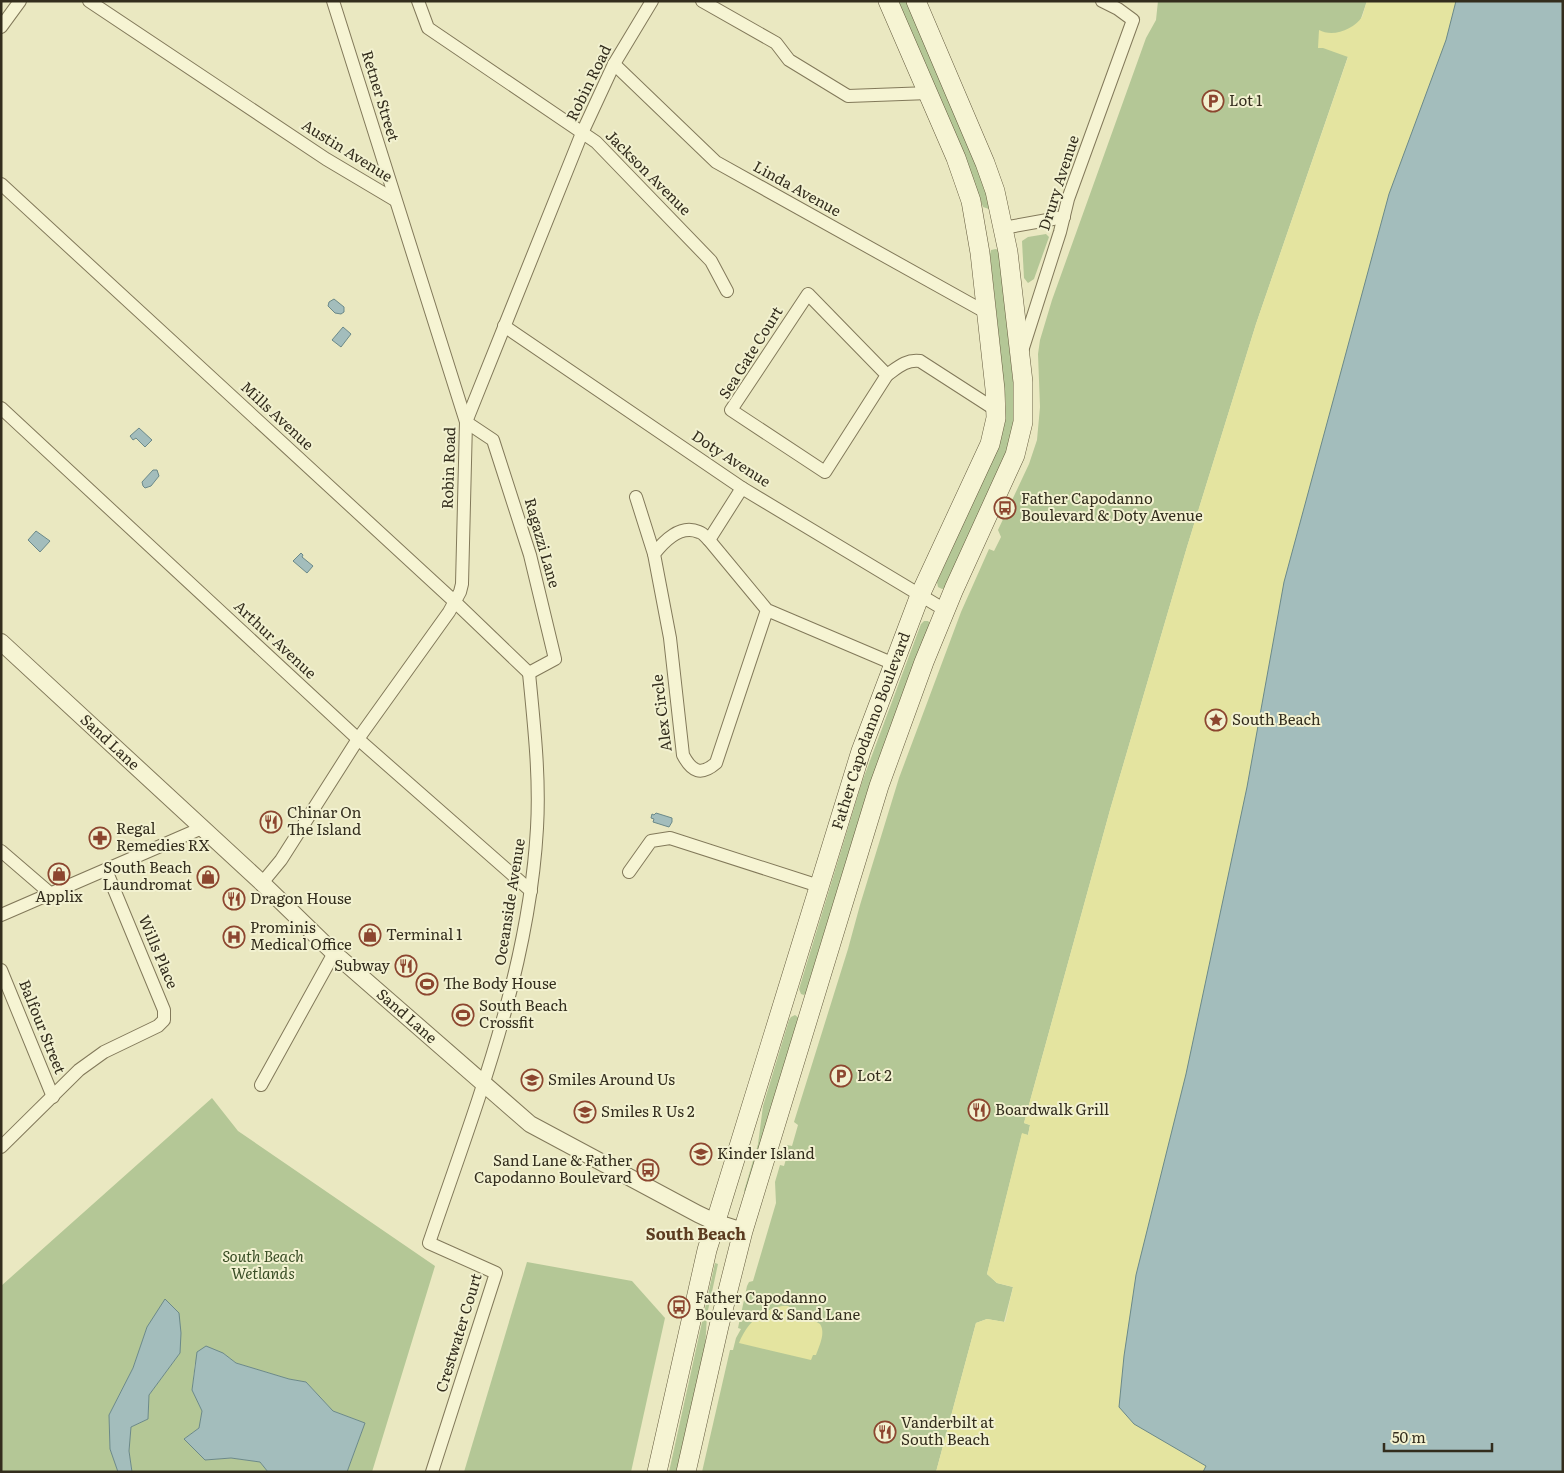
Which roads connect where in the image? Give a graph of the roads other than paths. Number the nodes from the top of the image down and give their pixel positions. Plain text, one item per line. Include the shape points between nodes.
1 (20, 1) edge
2 (89, 1) edge
3 (333, 1) edge
4 (418, 1) edge
5 (652, 1) edge
6 (702, 1) edge
7 (888, 1) edge
8 (916, 1) edge
9 (1102, 1) edge
10 (1, 27) edge
11 (614, 64) junction
12 (928, 93) junction
13 (582, 133) junction
14 (1, 184) edge
15 (395, 200) junction
16 (1064, 217) junction
17 (1003, 228) junction
18 (727, 291) dead end
19 (986, 313) junction
20 (504, 326) junction
21 (1020, 357) junction
22 (887, 375) junction
23 (1, 408) edge
24 (996, 410) junction
25 (466, 422) junction
26 (742, 488) junction
27 (636, 497) dead end
28 (709, 540) junction
29 (654, 554) junction
30 (920, 595) junction
31 (455, 602) junction
32 (767, 610) junction
33 (945, 610) junction
34 (1, 642) edge
35 (894, 664) junction
36 (529, 674) junction
37 (358, 739) junction
38 (202, 828) junction
39 (1, 851) edge
40 (106, 870) junction
41 (629, 872) dead end
42 (262, 883) junction
43 (819, 886) junction
44 (531, 891) junction
45 (51, 894) junction
46 (1, 915) edge
47 (334, 953) junction
48 (1, 970) edge
49 (785, 1001) junction
50 (811, 1009) junction
51 (483, 1082) junction
52 (261, 1085) dead end
53 (53, 1097) junction
54 (1, 1147) edge
55 (715, 1222) junction
56 (744, 1231) junction
57 (429, 1243) joint
58 (432, 1472) edge
59 (657, 1472) edge
60 (686, 1472) edge

1 - 10 street
2 - 15 street, Austin Avenue via 326,159
3 - 15 street, Retner Street
4 - 13 street, Jackson Avenue via 428,28
5 - 11 street, Robin Road
6 - 12 street via 776,44 789,60 848,96
7 - 12 main road, Father Capodanno Boulevard
8 - 17 main road, Father Capodanno Boulevard via 988,170
9 - 16 street, Drury Avenue via 1133,20
11 - 13 street, Robin Road
11 - 19 street, Linda Avenue via 716,162
12 - 19 main road, Father Capodanno Boulevard via 971,201
13 - 18 street, Jackson Avenue via 596,142 711,261
13 - 20 street, Robin Road
14 - 31 street, Mills Avenue
15 - 25 street, Austin Avenue
16 - 17 street
16 - 21 street, Drury Avenue
17 - 21 main road, Father Capodanno Boulevard
19 - 24 main road, Father Capodanno Boulevard
20 - 25 street, Robin Road
20 - 26 street, Doty Avenue
21 - 33 main road, Father Capodanno Boulevard via 1024,411 1019,444
22 - 22 street, Sea Gate Court via 808,294 731,410 825,472
22 - 24 street, Sea Gate Court via 906,362 920,361
23 - 37 street, Arthur Avenue
24 - 30 main road, Father Capodanno Boulevard via 990,444
25 - 31 street, Robin Road via 462,584
25 - 36 street, Ragazzi Lane via 494,440 530,555 555,659
26 - 28 street
26 - 30 street, Doty Avenue
27 - 29 street, Alex Circle
28 - 29 street via 700,532 678,532
28 - 32 street
29 - 32 street, Alex Circle via 670,638 683,755 692,768 700,772 716,764
30 - 33 street, Doty Avenue
30 - 35 main road, Father Capodanno Boulevard
31 - 36 street, Mills Avenue
31 - 37 street, Robin Road
32 - 35 street
33 - 50 main road, Father Capodanno Boulevard via 879,786
34 - 38 street, Sand Lane
35 - 43 main road, Father Capodanno Boulevard via 861,751
36 - 44 street, Oceanside Avenue via 536,739 538,826
37 - 42 street, Robin Road via 281,860
37 - 44 street, Arthur Avenue
38 - 40 street
38 - 42 street, Sand Lane
39 - 45 street
40 - 45 street
40 - 53 street, Wills Place via 164,1010 164,1020 78,1070
41 - 43 street via 651,841 670,838
42 - 47 street, Sand Lane
43 - 49 main road, Father Capodanno Boulevard
44 - 51 street, Oceanside Avenue via 506,1012
45 - 46 street
47 - 51 street, Sand Lane
47 - 52 street
48 - 53 street, Balfour Street
49 - 50 main road
49 - 55 main road, Father Capodanno Boulevard
50 - 56 main road, Father Capodanno Boulevard
51 - 55 street, Sand Lane via 530,1124
51 - 57 street, Oceanside Avenue
53 - 54 street
55 - 56 street, Sand Lane
55 - 59 main road, Father Capodanno Boulevard
56 - 60 main road, Father Capodanno Boulevard
57 - 58 street, Crestwater Court via 496,1273

